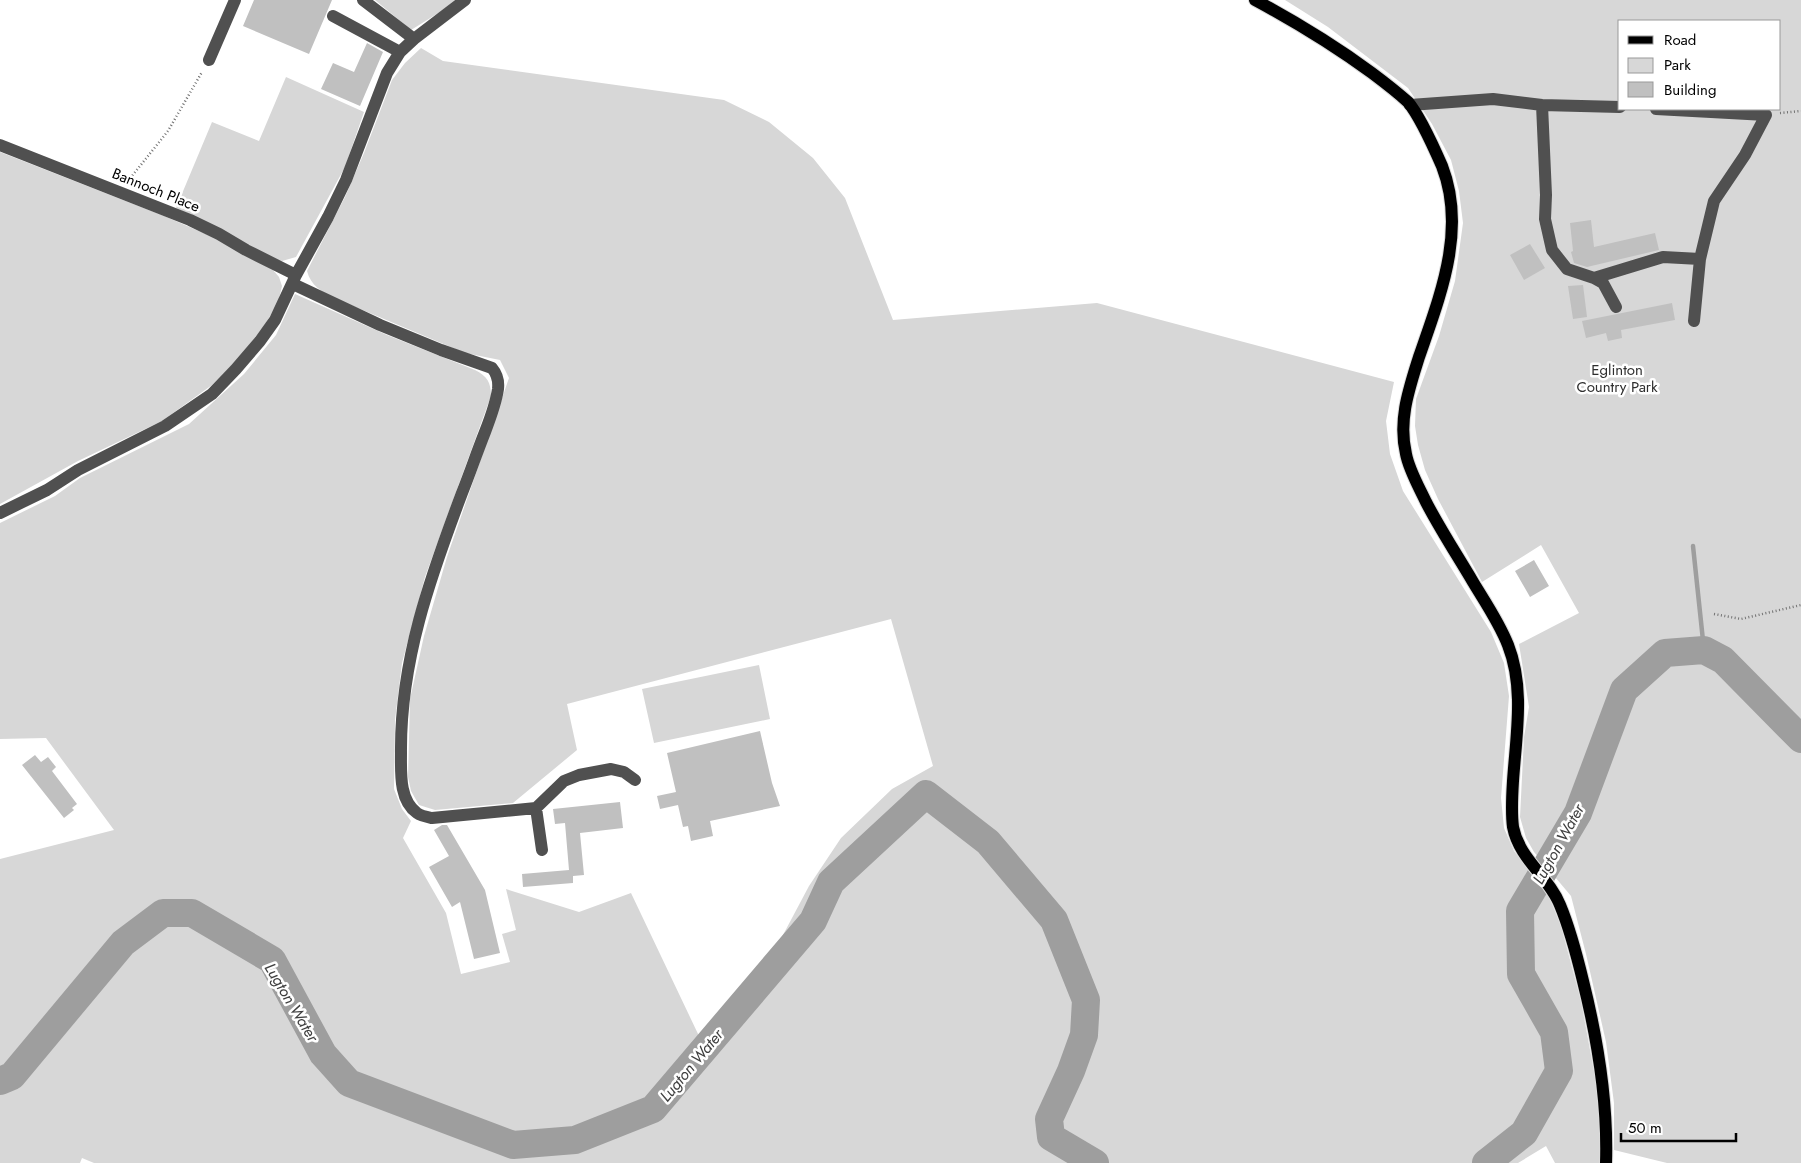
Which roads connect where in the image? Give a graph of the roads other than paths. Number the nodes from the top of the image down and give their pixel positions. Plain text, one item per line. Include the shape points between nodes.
1 (235, 0) edge
2 (363, 0) edge
3 (465, 0) edge
4 (1255, 0) edge
5 (333, 16) dead end
6 (414, 39) junction
7 (400, 52) junction
8 (210, 60) road end
9 (1410, 104) junction
10 (1542, 105) junction
11 (1618, 107) edge
12 (1674, 110) edge
13 (0, 145) edge
14 (1700, 259) junction
15 (1594, 278) junction
16 (294, 279) junction
17 (1616, 307) dead end
18 (1694, 321) dead end
19 (0, 513) edge
20 (635, 780) dead end
21 (536, 808) junction
22 (542, 850) dead end
23 (1606, 1163) edge

1 - 8 street
2 - 6 street
3 - 6 street
4 - 9 main road via 1356,61
5 - 7 street
6 - 7 street
7 - 16 street via 387,73 346,180
9 - 10 street via 1492,99
9 - 23 main road via 1442,166 1450,191 1453,235 1440,296 1407,393 1403,430 1406,455 1437,522 1500,625 1510,650 1518,696 1512,813 1518,843 1549,884 1562,909 1595,1028 1607,1128
10 - 11 street
10 - 15 street via 1544,219 1552,250 1567,270
12 - 14 street via 1766,115 1745,155 1714,201
13 - 16 street, Bannoch Place via 190,220
14 - 15 street via 1662,257
14 - 18 street
15 - 17 street via 1602,284
16 - 19 street via 275,320 212,394 165,426
16 - 21 street, Bannoch Place via 380,325 492,368 497,374 498,389 491,416 442,547 409,662 402,700 401,776 410,806 418,814 432,818
20 - 21 street via 624,772 611,769 579,775 564,781
21 - 22 street

